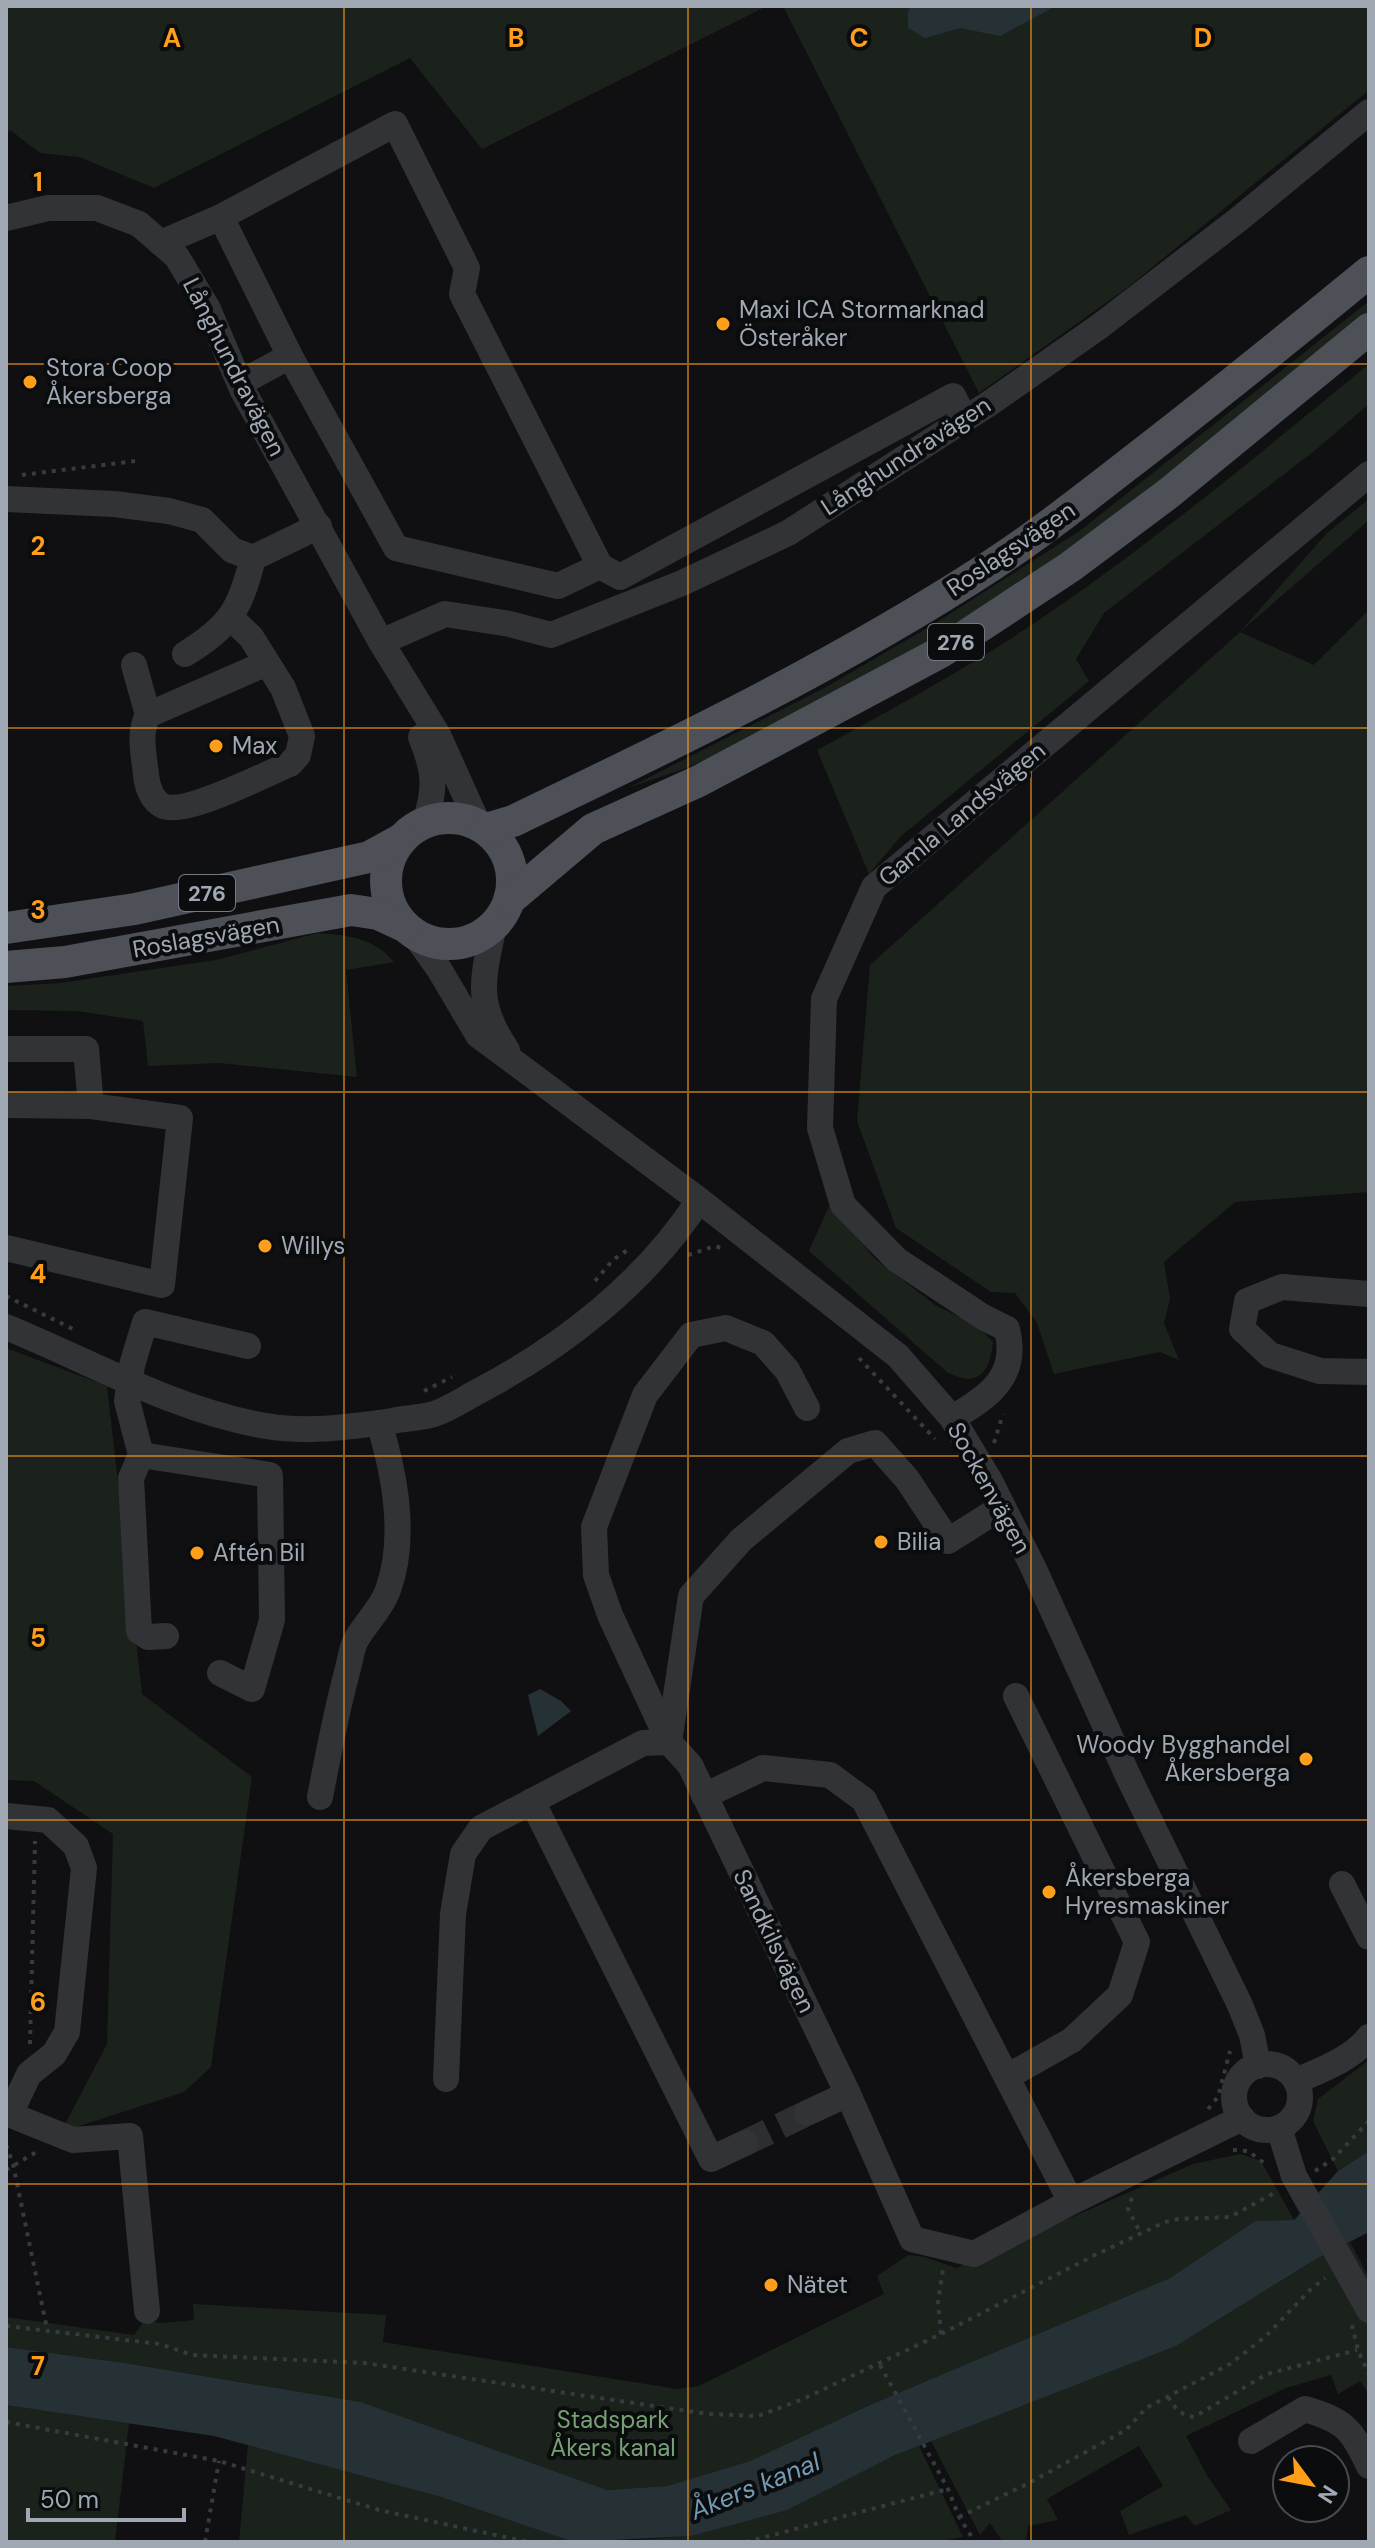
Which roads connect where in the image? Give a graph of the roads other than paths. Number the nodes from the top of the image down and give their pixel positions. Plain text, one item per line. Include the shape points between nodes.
1 (1369, 112) edge
2 (221, 217) junction
3 (6, 218) edge
4 (161, 243) junction
5 (1369, 272) edge
6 (1369, 329) edge
7 (290, 356) junction
8 (240, 383) junction
9 (965, 419) junction
10 (1369, 474) edge
11 (6, 499) edge
12 (319, 526) junction
13 (253, 558) junction
14 (600, 566) junction
15 (230, 617) junction
16 (381, 642) junction
17 (185, 654) dead end
18 (267, 663) junction
19 (134, 665) dead end
20 (148, 715) junction
21 (482, 828) junction
22 (413, 831) junction
23 (502, 912) junction
24 (6, 928) edge
25 (409, 930) junction
26 (6, 967) edge
27 (6, 1049) edge
28 (518, 1067) junction
29 (6, 1105) edge
30 (91, 1106) junction
31 (699, 1200) junction
32 (6, 1248) edge
33 (1369, 1294) edge
34 (6, 1327) edge
35 (248, 1346) dead end
36 (1369, 1372) edge
37 (129, 1381) junction
38 (807, 1408) dead end
39 (952, 1418) junction
40 (379, 1423) junction
41 (141, 1455) junction
42 (1002, 1507) junction
43 (166, 1636) dead end
44 (220, 1673) dead end
45 (1016, 1696) dead end
46 (669, 1742) junction
47 (704, 1796) junction
48 (320, 1797) dead end
49 (532, 1801) junction
50 (6, 1816) edge
51 (1342, 1884) dead end
52 (1369, 1937) edge
53 (1369, 2037) edge
54 (1258, 2066) junction
55 (1007, 2077) junction
56 (446, 2079) dead end
57 (1296, 2081) junction
58 (848, 2094) junction
59 (14, 2097) edge
60 (807, 2113) tunnel mouth
61 (1242, 2118) junction
62 (1279, 2128) junction
63 (745, 2143) tunnel mouth
64 (1071, 2202) junction
65 (147, 2311) dead end
66 (1362, 2311) edge
67 (1251, 2441) dead end
68 (1369, 2466) edge

1 - 9 street, Långhundravägen via 1100,326
2 - 4 street
2 - 7 street
2 - 14 street via 395,124 467,268 462,294
3 - 4 street, Långhundravägen via 48,208 97,208 139,224
4 - 8 street, Långhundravägen via 177,257 208,309
5 - 21 main road, Roslagsvägen / 276 via 1049,526 955,588 814,671 665,748 513,821
6 - 23 main road, Roslagsvägen / 276 via 1169,493 1031,593 941,652 699,781 593,829
7 - 8 street
7 - 14 street via 396,548 558,586
8 - 12 street, Långhundravägen
9 - 14 street via 953,396 620,577
9 - 16 street, Långhundravägen via 788,533 682,583 551,635 445,614
10 - 39 street, Gamla Landsvägen via 874,887 824,999 820,1128 843,1205 897,1260 1007,1329 1012,1347 1003,1380
11 - 13 street via 169,511 202,520 232,550
12 - 13 street
12 - 16 street, Långhundravägen
13 - 15 street via 245,590
15 - 17 street via 212,638
15 - 18 street
16 - 21 street, Långhundravägen via 438,735
16 - 22 street, Långhundravägen via 433,766 433,797
18 - 20 street
18 - 20 street via 302,736 290,764 194,805 163,806 147,784 141,729
19 - 20 street
21 - 22 main road via 452,819
21 - 23 main road via 507,856 512,885
22 - 24 main road, Roslagsvägen / 276 via 353,861 135,909
22 - 25 main road via 389,863 386,890 395,915
23 - 25 main road via 470,941 455,945
23 - 28 street, Sockenvägen via 482,996 494,1030
25 - 26 main road, Roslagsvägen / 276 via 378,914 351,910 65,962
25 - 28 street, Sockenvägen via 478,1035
27 - 30 street via 86,1049
28 - 31 street, Sockenvägen
29 - 30 street
30 - 32 street via 180,1118 162,1285
31 - 39 street, Sockenvägen via 898,1356
31 - 40 street via 679,1231 615,1295 520,1369 435,1414
33 - 36 street via 1282,1287 1247,1301 1242,1329 1270,1355 1320,1371
34 - 37 street
35 - 37 street via 145,1322
37 - 40 street via 181,1405 264,1426 300,1430
37 - 41 street via 127,1401
38 - 46 street, Sandkilsvägen via 787,1370 763,1343 726,1328 691,1335 645,1395 594,1527 596,1575
39 - 42 street, Sockenvägen
40 - 48 street via 396,1506 397,1546 388,1590 356,1641
41 - 43 street via 131,1478 139,1631 148,1637
41 - 44 street via 270,1475 272,1620 252,1689
42 - 46 street via 948,1541 907,1479 875,1443 848,1451 741,1540 691,1596
42 - 54 street, Sockenvägen via 1240,2005
45 - 55 street via 1137,1942 1120,1995 1072,2040
46 - 47 street, Sandkilsvägen via 690,1765
46 - 49 street via 643,1743
47 - 55 street via 763,1768 830,1775 864,1800
47 - 58 street, Sandkilsvägen
49 - 56 street via 481,1828 463,1854 453,1914
49 - 63 street via 711,2159
50 - 59 street via 48,1820 76,1846 84,1868 67,2032
51 - 52 street
53 - 57 street via 1323,2070
54 - 57 street via 1283,2068
54 - 61 street via 1236,2088
55 - 64 street
57 - 62 street via 1298,2109
58 - 60 street
58 - 64 street, Sandkilsvägen via 912,2239 974,2254
59 - 65 street via 59,2135 73,2140 130,2136
61 - 62 street via 1261,2129
61 - 64 street, Sandkilsvägen
62 - 66 street via 1296,2179
67 - 68 street via 1305,2409 1335,2418 1355,2438

